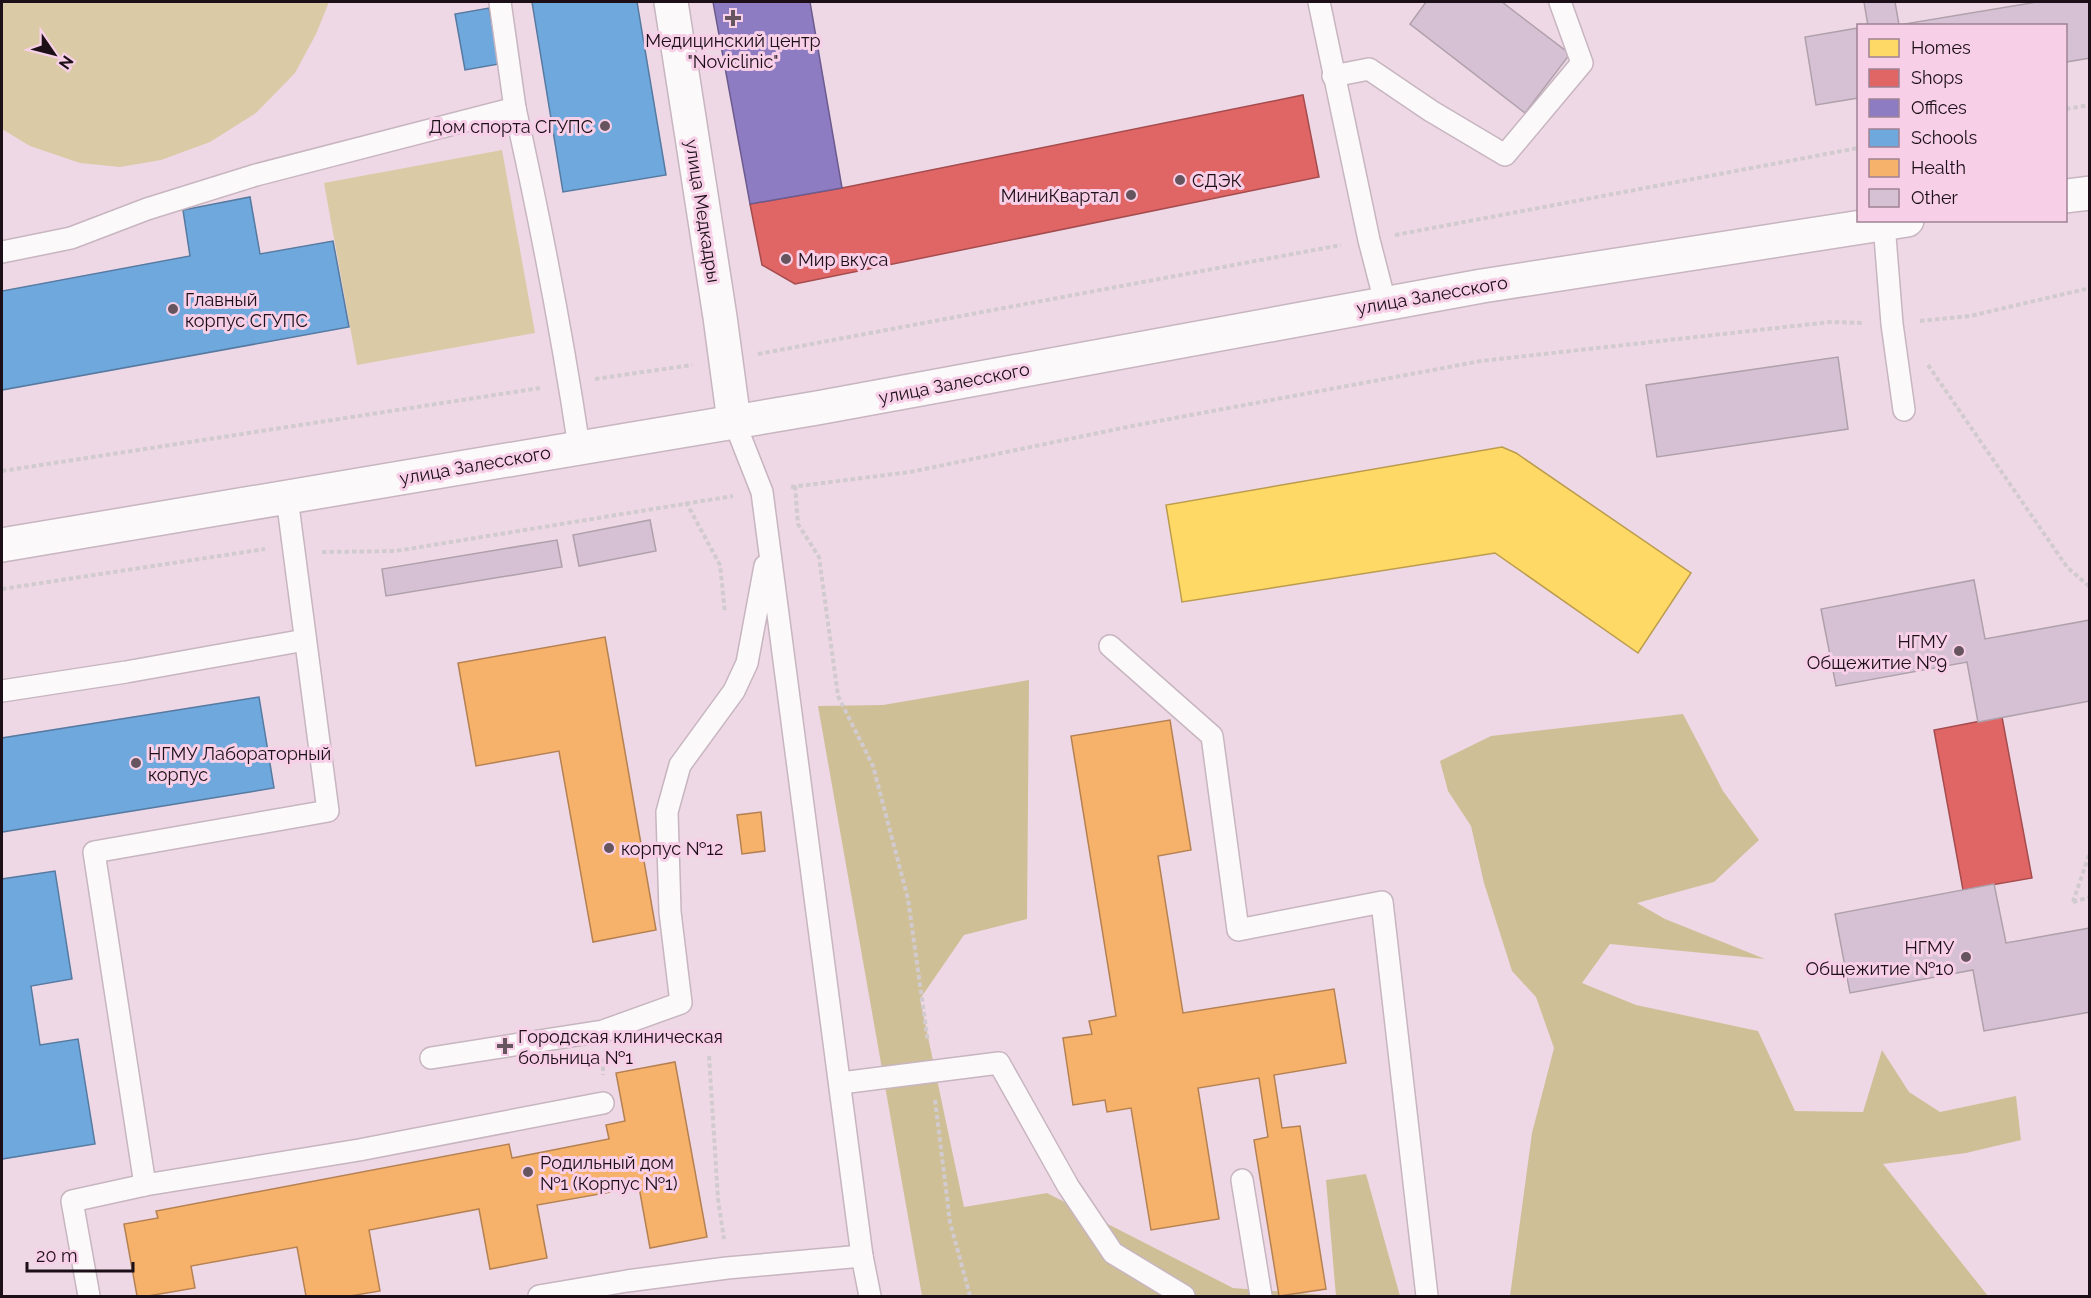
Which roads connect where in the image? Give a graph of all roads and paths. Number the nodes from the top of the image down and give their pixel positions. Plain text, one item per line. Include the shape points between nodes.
1 (500, 2) edge
2 (671, 2) edge
3 (1319, 2) edge
4 (1560, 2) edge
5 (1333, 76) junction
6 (2090, 105) edge
7 (515, 108) junction
8 (2067, 109) edge
9 (1857, 148) edge
10 (2090, 193) edge
11 (2067, 196) edge
12 (1895, 222) edge
13 (1369, 240) junction
14 (2, 252) edge
15 (2090, 288) edge
16 (1385, 302) junction
17 (1892, 324) junction
18 (726, 360) junction
19 (570, 383) junction
20 (1904, 410) dead end
21 (734, 422) junction
22 (579, 447) junction
23 (2, 471) edge
24 (795, 486) junction
25 (762, 492) junction
26 (287, 498) junction
27 (686, 502) junction
28 (2, 545) edge
29 (293, 545) junction
30 (768, 548) junction
31 (2090, 587) edge
32 (2, 589) edge
33 (726, 622) dead end
34 (305, 640) junction
35 (1110, 646) dead end
36 (2, 691) edge
37 (2090, 852) edge
38 (2090, 897) edge
39 (603, 1031) junction
40 (709, 1056) dead end
41 (431, 1058) dead end
42 (931, 1072) junction
43 (841, 1083) junction
44 (603, 1103) joint
45 (1242, 1180) dead end
46 (145, 1185) junction
47 (862, 1256) junction
48 (728, 1268) junction
49 (89, 1296) edge
50 (539, 1296) edge
51 (870, 1296) edge
52 (970, 1296) edge
53 (1184, 1296) edge
54 (1261, 1296) edge
55 (1427, 1296) edge

1 - 7 lane
2 - 18 main road, улица Медкадры
3 - 5 lane
4 - 5 lane via 1582,63 1505,155 1368,69
5 - 13 lane
6 - 8 path
7 - 14 lane via 256,175 71,238
7 - 19 lane
9 - 13 path
10 - 11 main road
12 - 16 main road, улица Залесского
12 - 17 lane
13 - 16 lane
13 - 18 path
15 - 17 path via 1970,316
16 - 21 main road, улица Залесского
17 - 20 lane
17 - 24 path via 1830,321 1481,361 910,472
17 - 31 path via 1923,357 2067,567
18 - 19 path
18 - 21 main road, улица Медкадры
19 - 22 lane
19 - 23 path
21 - 22 main road, улица Залесского
21 - 25 lane
22 - 26 main road, улица Залесского
24 - 25 path
24 - 42 path via 798,524 819,557 838,696 873,766 908,899
25 - 27 path
25 - 30 lane
26 - 28 main road, улица Залесского
26 - 29 lane
27 - 29 path via 396,551 327,553
27 - 33 path via 720,565
29 - 32 path
29 - 34 lane
30 - 39 lane via 747,663 734,691 680,765 667,812 670,912 681,1003
30 - 43 lane
34 - 36 lane
34 - 46 lane via 328,811 94,852
35 - 55 lane via 1212,736 1238,930 1382,902
37 - 38 path via 2073,902
39 - 41 lane
39 - 44 path
40 - 48 path via 718,1199
42 - 43 lane
42 - 52 path via 950,1222
42 - 53 lane via 999,1063 1068,1186 1113,1253
43 - 47 lane
44 - 46 lane via 359,1150
45 - 54 lane
46 - 49 lane via 72,1201
47 - 48 lane
47 - 51 lane
48 - 50 lane

